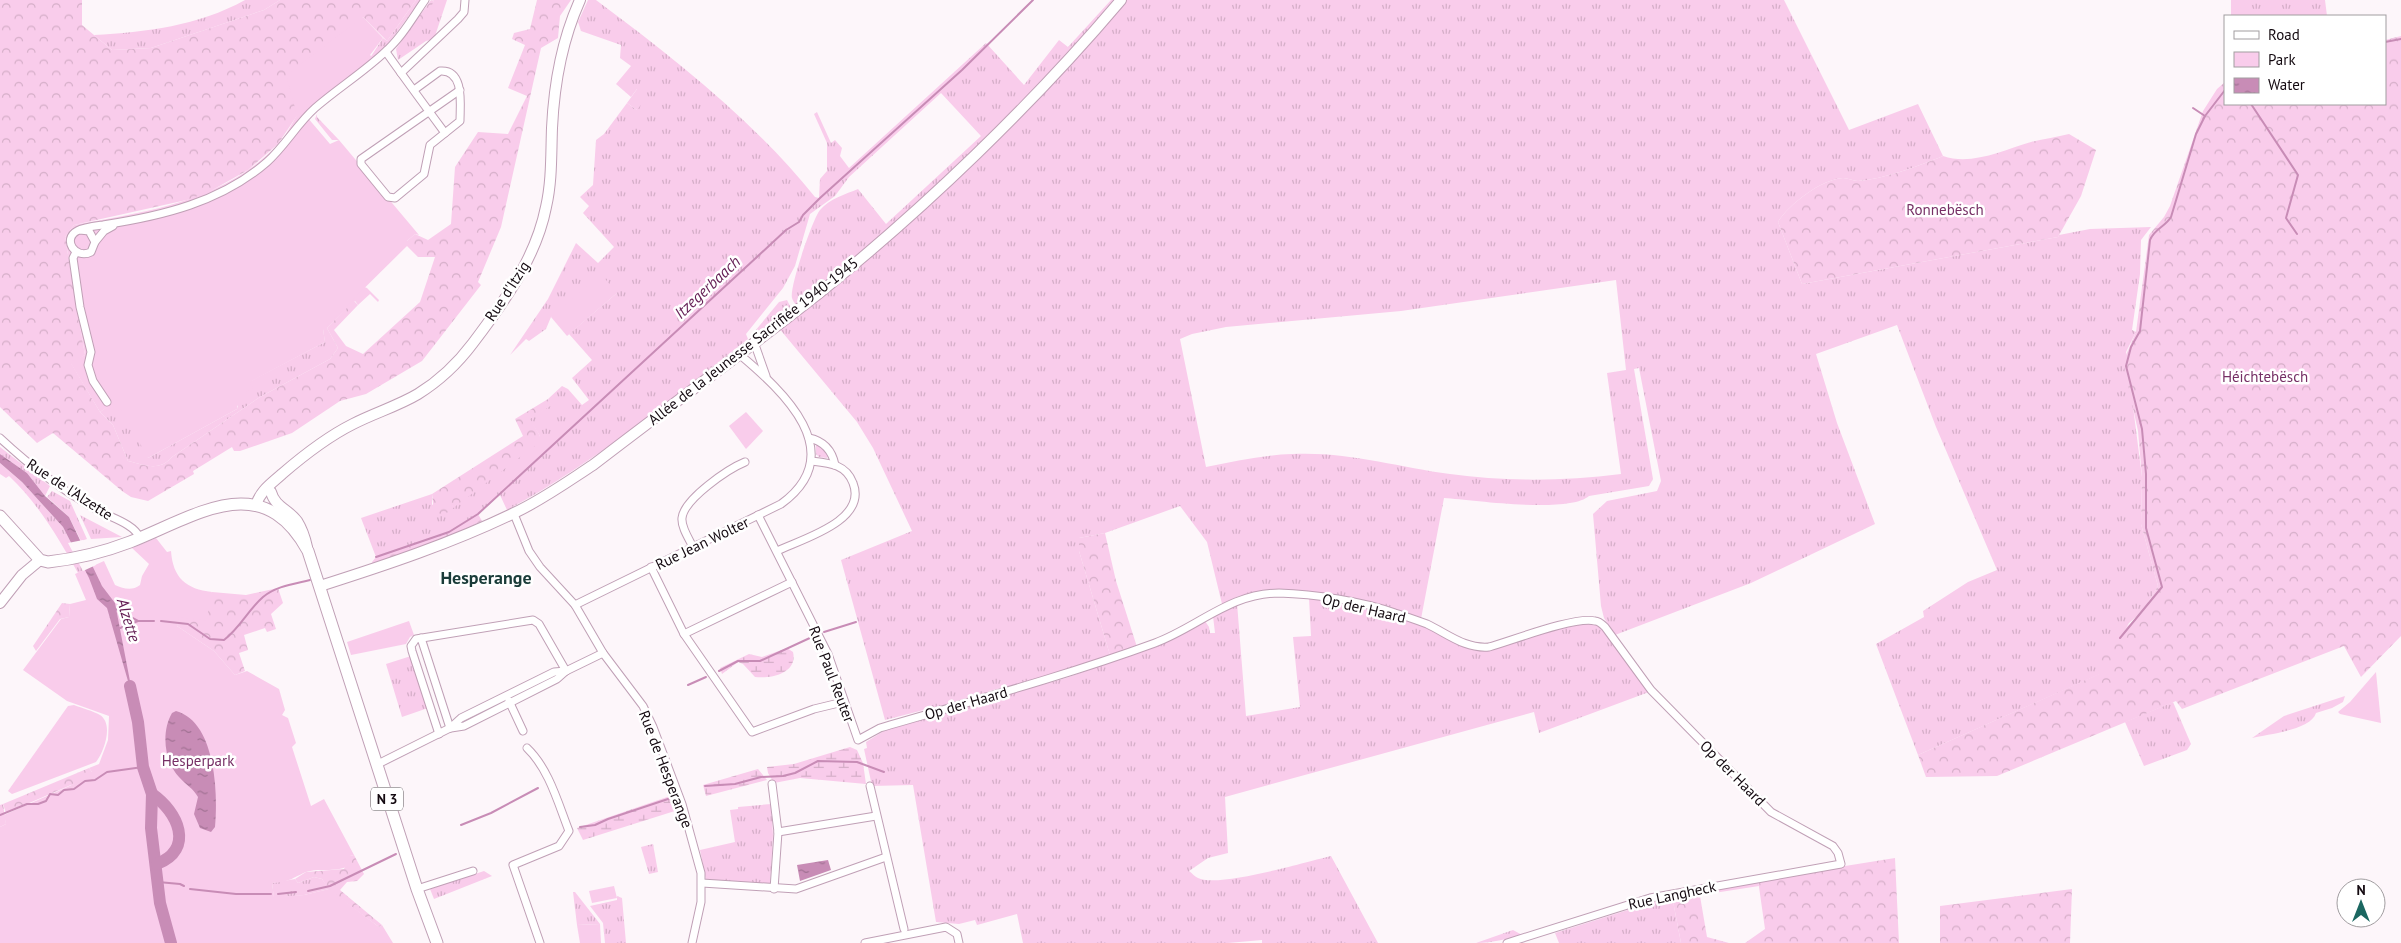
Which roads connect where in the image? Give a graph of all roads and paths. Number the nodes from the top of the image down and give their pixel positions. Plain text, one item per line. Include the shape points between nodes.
1 (425, 0) edge
2 (465, 0) edge
3 (580, 0) edge
4 (1121, 0) edge
5 (386, 52) junction
6 (401, 73) junction
7 (414, 90) junction
8 (460, 90) junction
9 (429, 111) junction
10 (445, 133) junction
11 (117, 224) junction
12 (80, 230) junction
13 (96, 242) junction
14 (76, 252) junction
15 (754, 342) junction
16 (739, 354) junction
17 (766, 377) junction
18 (107, 402) dead end
19 (0, 438) edge
20 (810, 438) junction
21 (811, 461) junction
22 (745, 462) dead end
23 (835, 464) junction
24 (275, 480) junction
25 (271, 492) junction
26 (260, 506) junction
27 (514, 514) junction
28 (0, 516) edge
29 (758, 516) junction
30 (140, 538) junction
31 (693, 547) junction
32 (308, 551) junction
33 (777, 551) junction
34 (40, 560) junction
35 (651, 568) junction
36 (792, 582) junction
37 (320, 586) junction
38 (0, 603) edge
39 (575, 606) junction
40 (684, 634) junction
41 (421, 638) junction
42 (603, 653) junction
43 (566, 671) junction
44 (506, 696) junction
45 (844, 702) junction
46 (510, 703) junction
47 (450, 728) junction
48 (524, 732) dead end
49 (439, 734) junction
50 (858, 740) joint
51 (528, 748) dead end
52 (376, 765) junction
53 (772, 784) dead end
54 (870, 786) dead end
55 (876, 816) junction
56 (778, 832) junction
57 (886, 857) junction
58 (1841, 864) joint
59 (473, 871) dead end
60 (702, 883) junction
61 (774, 889) junction
62 (417, 890) junction
63 (904, 929) dead end
64 (437, 943) edge
65 (540, 943) edge
66 (692, 943) edge
67 (865, 943) edge
68 (959, 943) edge
69 (1507, 943) edge

1 - 5 street
2 - 6 street via 464,12 458,19
3 - 24 main road, Rue d'Itzig via 559,71 546,207 533,249 520,275 473,343 438,380 417,394 334,434
4 - 15 main road, Allée de la Jeunesse Sacrifiée 1940-1945 via 1014,116 915,210 819,293
5 - 6 street
5 - 11 street via 314,110 268,162 233,186 202,202
6 - 7 street
7 - 8 street via 440,71 455,78
7 - 9 street
8 - 9 street
8 - 10 street via 460,121
9 - 10 street
9 - 10 street via 361,159 361,164 388,197 395,198 424,174 430,145
11 - 12 street
11 - 13 street via 104,231
12 - 13 street via 89,231
12 - 14 street via 71,238 71,246
13 - 14 street via 90,252 83,255
14 - 18 street via 73,258 80,307 91,352 88,365 93,381
15 - 16 main road, Allée de la Jeunesse Sacrifiée 1940-1945
15 - 17 street, Rue Jean Wolter
16 - 17 street, Rue Jean Wolter
16 - 27 main road, Allée de la Jeunesse Sacrifiée 1940-1945 via 593,465
17 - 20 street, Rue Jean Wolter via 800,415
19 - 30 street, Rue de l'Alzette via 35,469 98,510 133,528
20 - 21 street, Rue Jean Wolter
20 - 23 street via 819,440 828,448
21 - 23 street
21 - 29 street, Rue Jean Wolter via 806,478 795,493
22 - 31 street via 735,466 687,504 682,522
23 - 33 street via 851,478 854,505 844,518 834,524
24 - 25 main road
24 - 26 main road, Rue d'Itzig via 265,487
25 - 26 main road
25 - 32 main road via 275,503 296,520
26 - 30 main road, N 3 via 234,503 219,506
26 - 32 main road, N 3 via 289,522
27 - 37 main road, Allée de la Jeunesse Sacrifiée 1940-1945
27 - 39 street, Rue de Hesperange via 529,551
28 - 34 main road
29 - 31 street, Rue Jean Wolter
29 - 33 street, Rue Paul Reuter
30 - 34 main road, N 3 via 70,558 48,562
31 - 35 street, Rue Jean Wolter
32 - 37 main road, N 3
33 - 36 street, Rue Paul Reuter
34 - 38 main road
35 - 39 street, Rue Jean Wolter
35 - 40 street
36 - 40 street
36 - 45 street, Rue Paul Reuter via 828,654
37 - 52 main road, N 3
39 - 42 street, Rue de Hesperange
40 - 45 street via 752,732 804,712
41 - 43 street via 533,620 539,624
41 - 47 street
41 - 49 street via 413,642 412,651
42 - 43 street
42 - 60 street, Rue de Hesperange via 643,706 653,727 682,804
43 - 44 street via 554,672
43 - 46 street
44 - 46 street
44 - 47 street via 461,718
45 - 50 street, Rue Paul Reuter
46 - 47 street via 464,726
46 - 48 street
47 - 49 street
49 - 52 street
50 - 58 street, Op der Haard via 880,728 1043,681 1157,642 1233,601 1254,596 1295,594 1392,612 1477,648 1561,626 1598,621 1605,626 1651,690 1771,812 1832,846
51 - 65 street via 556,796 569,830 559,846 513,865
52 - 62 main road, N 3
53 - 56 street
54 - 55 street
55 - 56 street
55 - 57 street
56 - 61 street
57 - 61 street via 796,889
57 - 63 street
58 - 69 street, Rue Langheck via 1650,898
59 - 62 street
60 - 61 street
60 - 66 street, Rue de Hesperange
62 - 64 main road, N 3
67 - 68 street via 946,927 957,934

